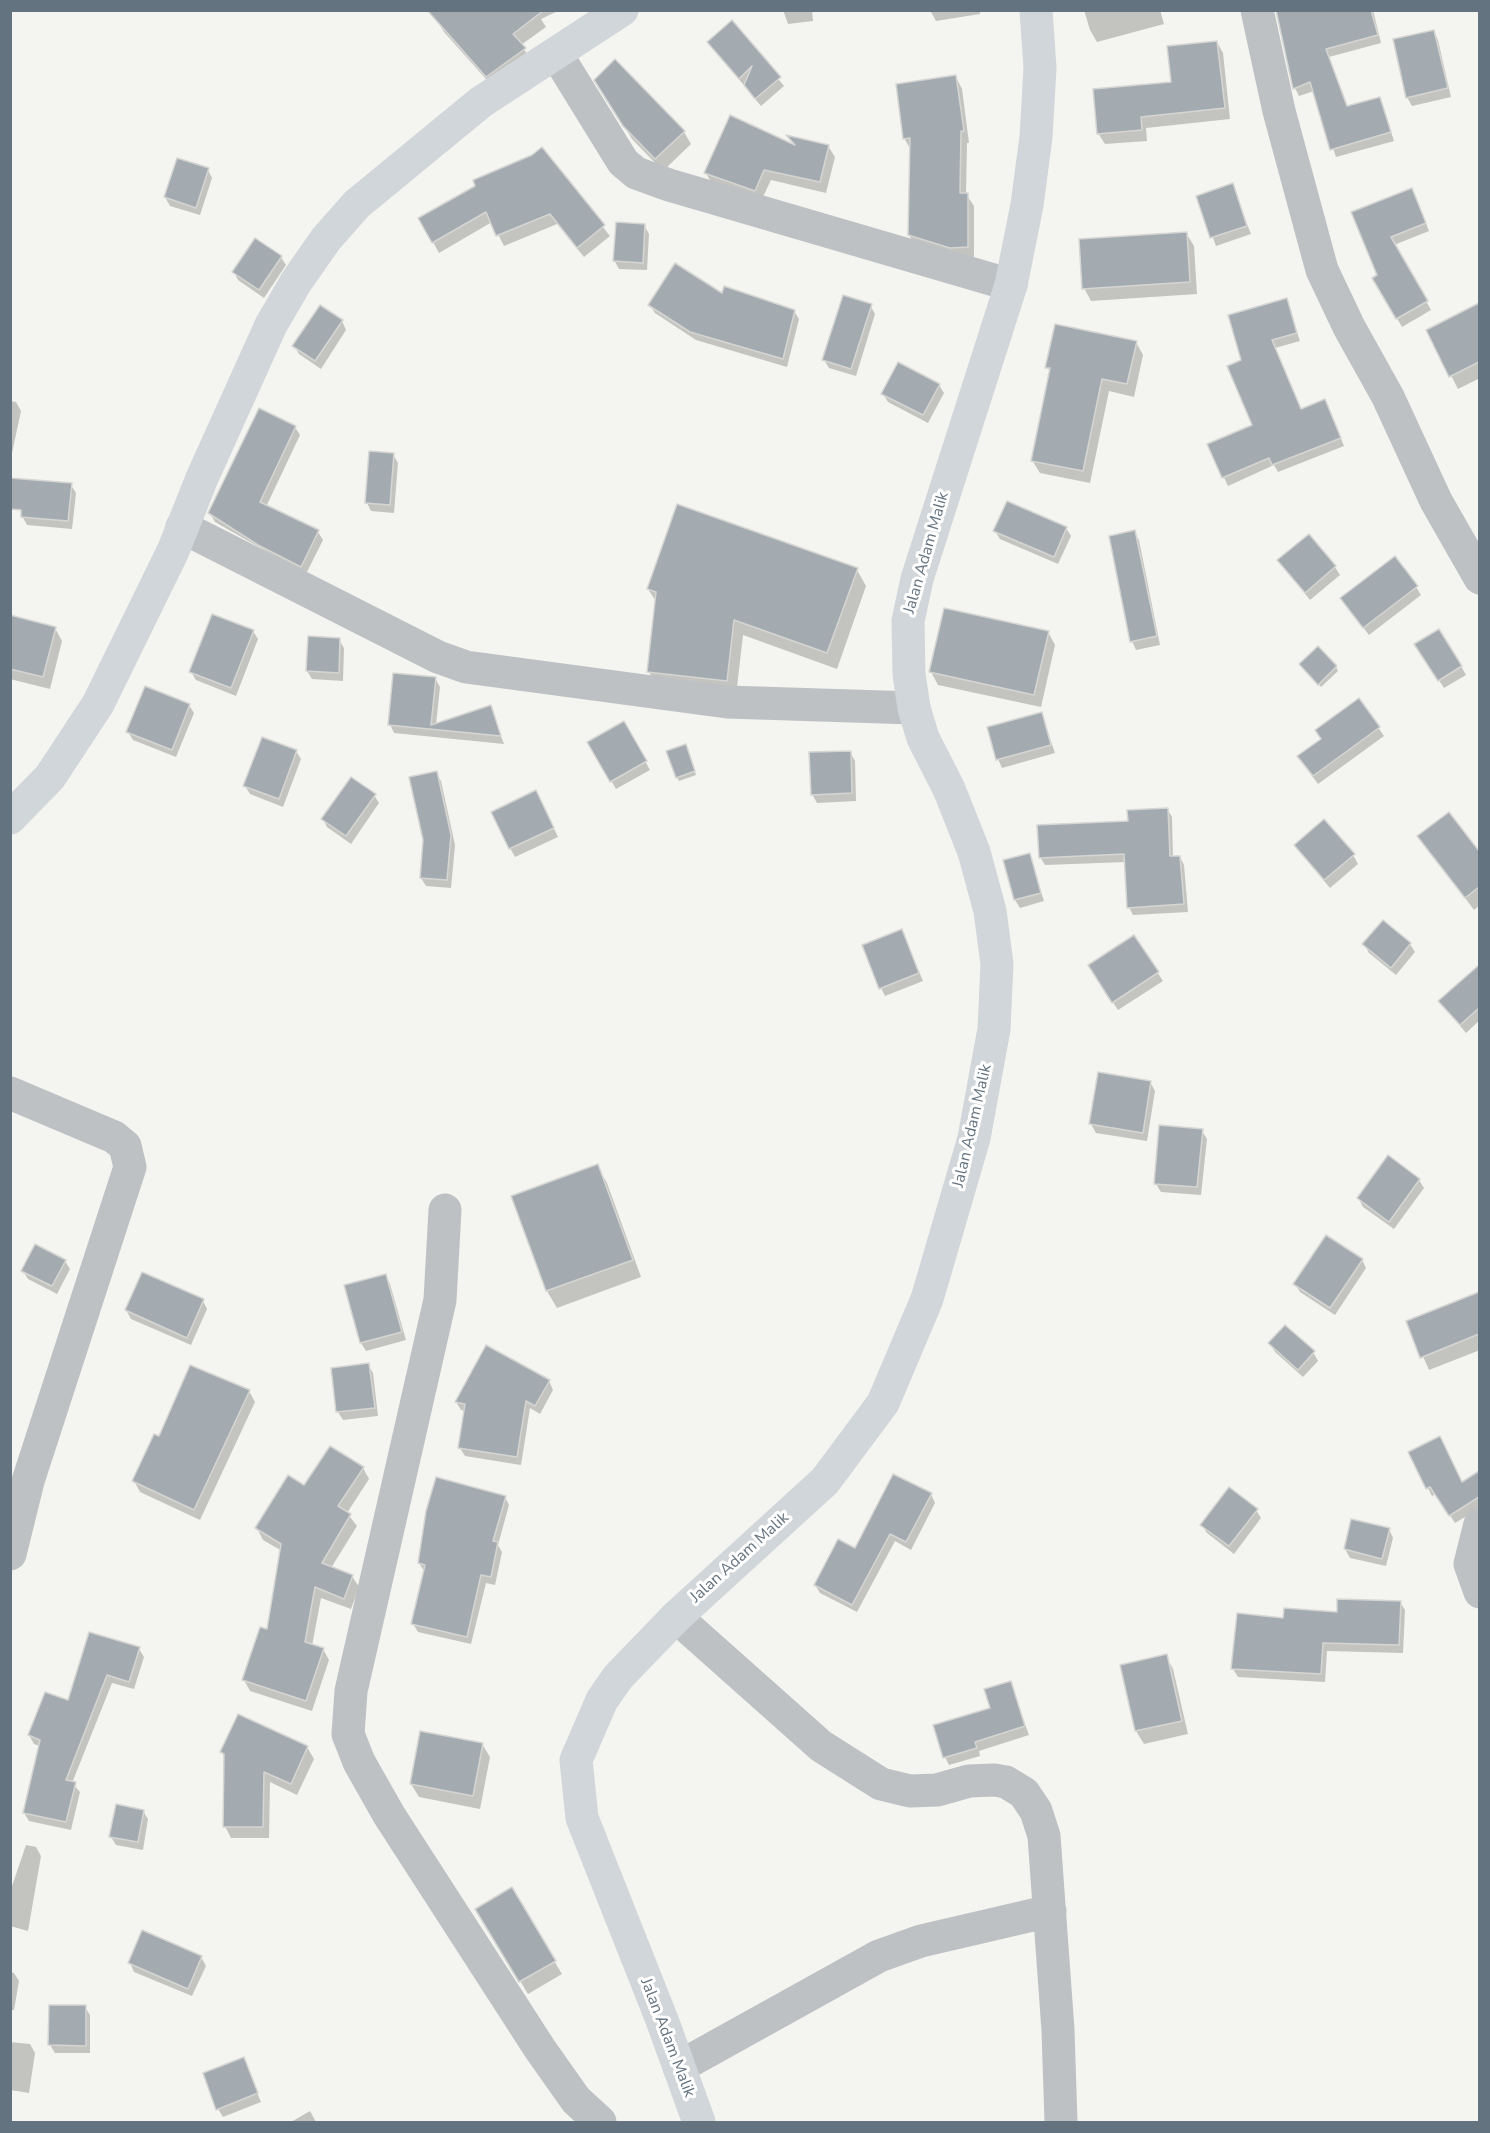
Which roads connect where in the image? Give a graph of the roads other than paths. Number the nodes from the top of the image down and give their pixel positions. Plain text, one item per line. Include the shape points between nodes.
1 (622, 10) edge
2 (1036, 10) edge
3 (1257, 10) edge
4 (557, 55) junction
5 (1011, 285) junction
6 (182, 527) junction
7 (1479, 578) edge
8 (914, 708) junction
9 (10, 818) edge
10 (10, 1092) edge
11 (446, 1210) dead end
12 (1479, 1524) edge
13 (10, 1554) edge
14 (1479, 1592) edge
15 (676, 1617) junction
16 (1050, 1911) junction
17 (680, 2067) junction
18 (600, 2122) edge
19 (699, 2122) edge
20 (1061, 2122) edge

1 - 4 main road
2 - 5 main road, Jalan Adam Malik via 1040,68 1036,137
3 - 7 street via 1279,111 1322,270 1436,501
4 - 5 street via 623,162 636,173
4 - 6 main road via 481,102 447,129 357,204 326,239 271,325
5 - 8 main road, Jalan Adam Malik via 917,579 908,621
6 - 8 street via 438,657 466,666 727,702
6 - 9 main road via 98,704 50,777
8 - 15 main road, Jalan Adam Malik via 923,738 975,852 990,910 997,964 994,1029 974,1138 927,1299 883,1403 825,1481
10 - 13 street via 114,1137 125,1146 130,1167 28,1481
11 - 18 street via 440,1300 351,1691 348,1734 388,1815 576,2100
12 - 14 street via 1470,1564
15 - 16 street via 821,1746 881,1784 910,1791 994,1780 1024,1793 1044,1836
15 - 17 main road, Jalan Adam Malik via 618,1677 602,1700 576,1760 582,1818
16 - 17 street via 921,1941 879,1956
16 - 20 street
17 - 19 main road, Jalan Adam Malik

